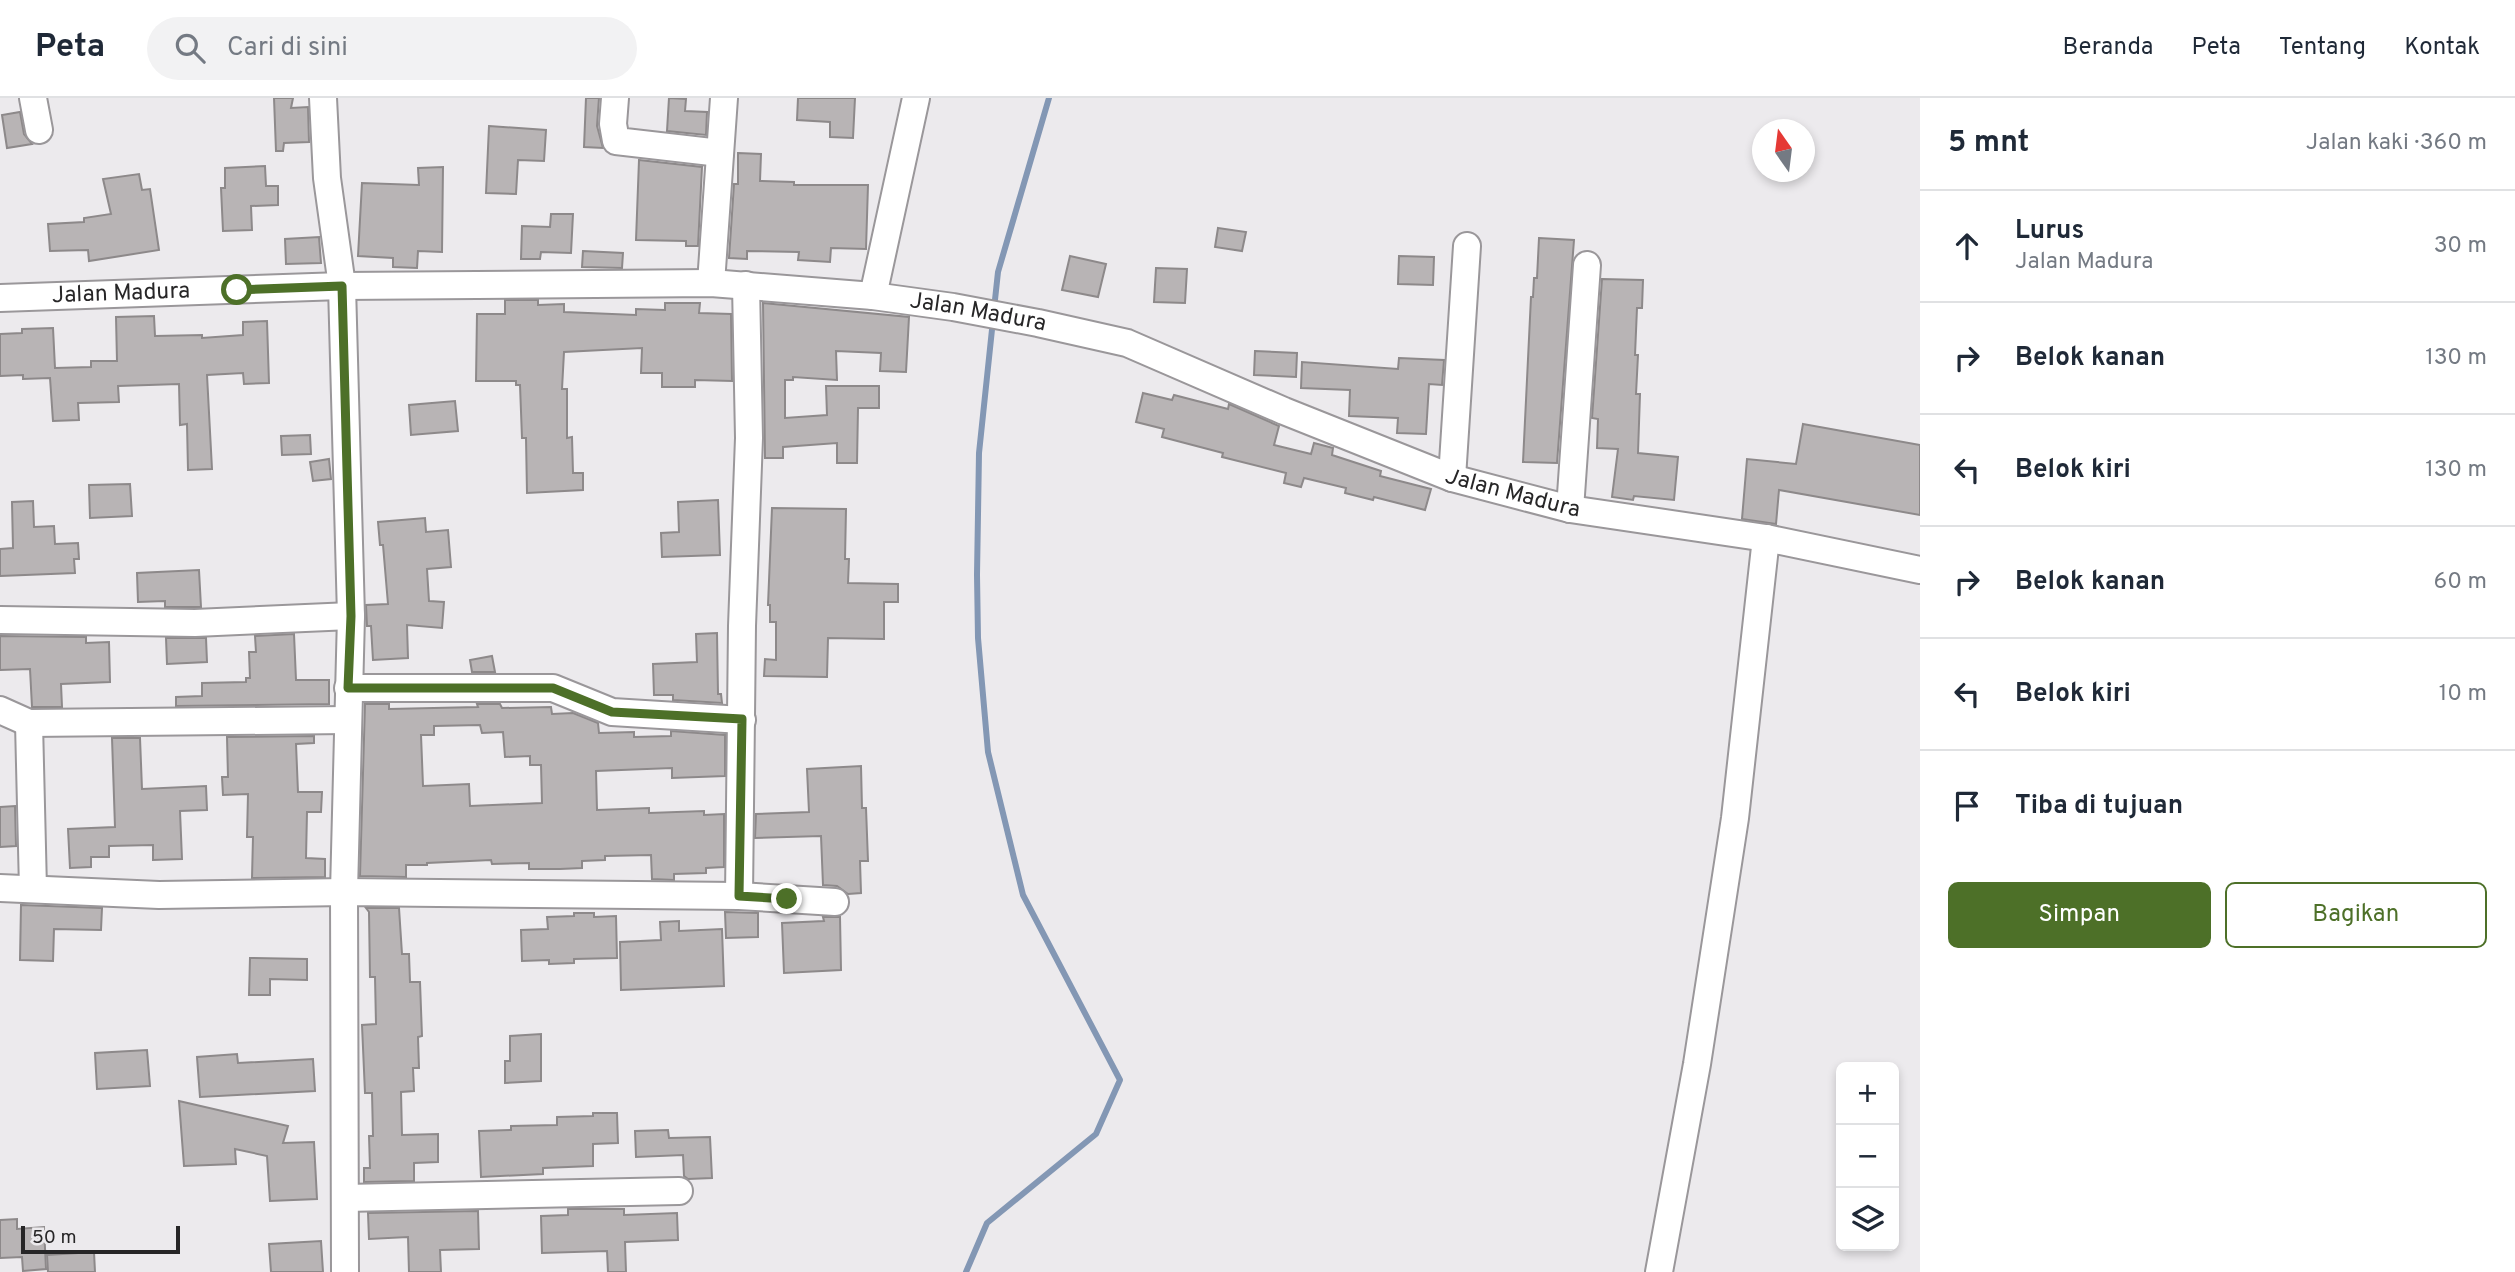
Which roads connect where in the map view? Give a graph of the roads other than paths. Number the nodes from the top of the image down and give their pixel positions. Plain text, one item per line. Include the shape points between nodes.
1 (33, 98) edge
2 (323, 98) edge
3 (615, 98) edge
4 (724, 98) edge
5 (916, 98) edge
6 (39, 130) dead end
7 (720, 153) junction
8 (1467, 246) dead end
9 (1587, 265) dead end
10 (711, 283) junction
11 (746, 285) junction
12 (342, 286) junction
13 (873, 296) junction
14 (0, 298) edge
15 (1452, 478) junction
16 (1570, 509) junction
17 (1766, 538) junction
18 (1920, 570) edge
19 (351, 616) junction
20 (0, 620) edge
21 (348, 688) junction
22 (0, 710) edge
23 (742, 719) junction
24 (348, 720) junction
25 (29, 723) junction
26 (0, 888) edge
27 (33, 889) junction
28 (344, 892) junction
29 (739, 896) junction
30 (835, 902) dead end
31 (679, 1191) dead end
32 (345, 1198) junction
33 (345, 1272) edge
34 (1659, 1272) edge

1 - 6 street
2 - 12 street via 327,178
3 - 7 street via 616,141
4 - 7 street
5 - 13 street
7 - 10 street
8 - 15 street
9 - 16 street
10 - 11 street, Jalan Madura
10 - 12 street, Jalan Madura
11 - 13 street, Jalan Madura
11 - 23 street via 749,438
12 - 14 street, Jalan Madura
12 - 19 street
13 - 15 street, Jalan Madura via 1127,342
15 - 16 street, Jalan Madura
16 - 17 street, Jalan Madura
17 - 18 street, Jalan Madura
17 - 34 street via 1735,818 1698,1064
19 - 20 street via 195,623
19 - 21 street
21 - 23 street via 553,688 612,712
21 - 24 street
22 - 25 street
23 - 29 street
24 - 25 street
24 - 28 street
25 - 27 street
26 - 27 street
27 - 28 street via 159,895
28 - 29 street
28 - 32 street
29 - 30 street
31 - 32 street
32 - 33 street

